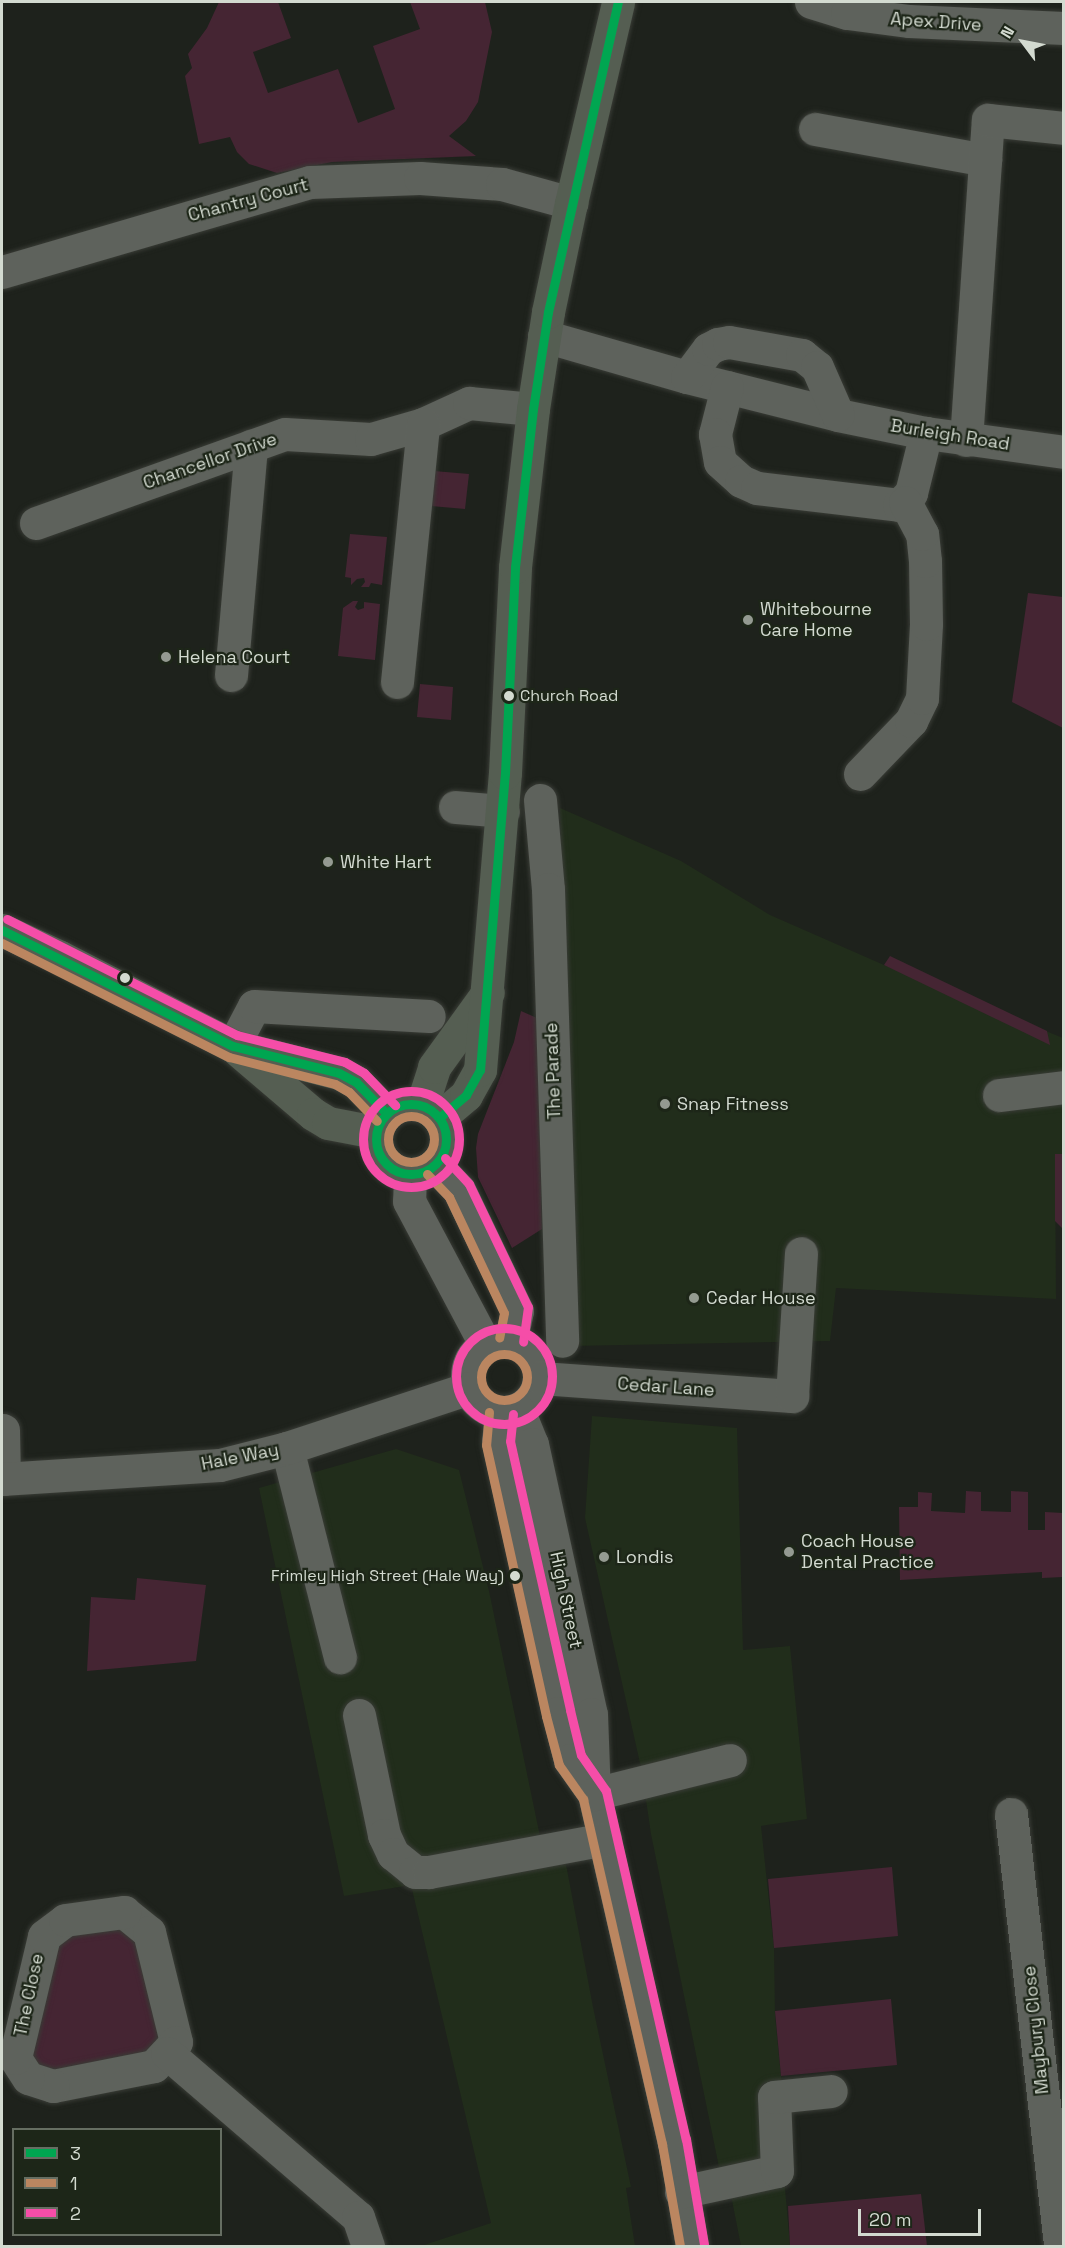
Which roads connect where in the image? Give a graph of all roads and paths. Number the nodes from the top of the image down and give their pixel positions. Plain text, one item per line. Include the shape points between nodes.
1 (618, 2) edge
2 (811, 2) edge
3 (1064, 28) edge
4 (1064, 128) edge
5 (815, 129) dead end
6 (985, 160) junction
7 (571, 203) junction
8 (2, 272) edge
9 (544, 336) junction
10 (687, 377) junction
11 (727, 387) junction
12 (533, 409) junction
13 (838, 415) junction
14 (423, 424) junction
15 (926, 434) junction
16 (966, 440) junction
17 (251, 446) junction
18 (1064, 452) edge
19 (905, 502) junction
20 (36, 523) dead end
21 (231, 675) dead end
22 (398, 682) dead end
23 (860, 774) dead end
24 (540, 800) dead end
25 (455, 807) dead end
26 (502, 811) junction
27 (2, 930) edge
28 (429, 1016) dead end
29 (233, 1046) junction
30 (1064, 1087) edge
31 (999, 1095) dead end
32 (431, 1111) junction
33 (380, 1123) junction
34 (423, 1171) junction
35 (801, 1253) dead end
36 (562, 1341) dead end
37 (498, 1342) junction
38 (540, 1378) junction
39 (469, 1388) junction
40 (509, 1412) junction
41 (3, 1430) edge
42 (287, 1448) junction
43 (3, 1479) edge
44 (340, 1657) dead end
45 (359, 1715) dead end
46 (730, 1760) dead end
47 (594, 1794) junction
48 (1011, 1814) dead end
49 (605, 1839) junction
50 (167, 2053) junction
51 (831, 2091) dead end
52 (681, 2192) junction
53 (368, 2247) edge
54 (692, 2247) edge
55 (1060, 2247) edge

1 - 7 main road
2 - 3 street, Apex Drive via 847,13 909,21
4 - 6 street via 988,120
5 - 6 street
6 - 16 street
7 - 8 street, Chantry Court via 502,184 420,178 310,182
7 - 9 main road
9 - 10 street, Burleigh Road
9 - 12 main road
10 - 11 street, Burleigh Road
10 - 13 street via 708,349 718,344 729,342 802,355 817,368
11 - 13 street, Burleigh Road
11 - 19 street via 715,434 716,449 720,462 741,481 767,490 899,505
12 - 14 street, Chancellor Drive via 469,403
12 - 26 main road via 514,567
13 - 15 street, Burleigh Road
14 - 17 street, Chancellor Drive via 371,439 285,434
14 - 22 street
15 - 16 street, Burleigh Road
15 - 19 street via 911,493
16 - 18 street, Burleigh Road
17 - 20 street, Chancellor Drive
17 - 21 street
19 - 23 street via 922,534 925,561 922,698 911,722
24 - 36 street, The Parade via 548,889
25 - 26 street
26 - 32 main road via 488,992 434,1067
27 - 29 main road
28 - 29 street via 255,999
29 - 33 main road via 328,1123
29 - 33 main road via 339,1073 356,1082
30 - 31 street
32 - 33 main road via 403,1104
32 - 34 main road via 448,1142
33 - 34 main road via 377,1153 390,1170
34 - 37 street via 409,1201
34 - 37 street via 459,1190 517,1311
35 - 38 street, Cedar Lane via 792,1396
37 - 38 street via 533,1354
37 - 39 street via 469,1363
38 - 40 street via 534,1398
39 - 40 street via 481,1405
39 - 42 street, Hale Way
40 - 47 street, High Street via 498,1442 558,1713 570,1760
41 - 43 street
42 - 43 street, Hale Way
42 - 44 street
45 - 49 street via 384,1835 393,1854 415,1872
46 - 47 street
47 - 49 street, High Street
48 - 55 street, Maybury Close
49 - 52 street, High Street via 674,2142
50 - 50 street, The Close via 153,2066 53,2086 28,2078 15,2058 44,1936 65,1920 124,1912 149,1932 176,2042
50 - 53 street via 358,2217
51 - 52 street via 774,2097 777,2171
52 - 54 street, High Street

